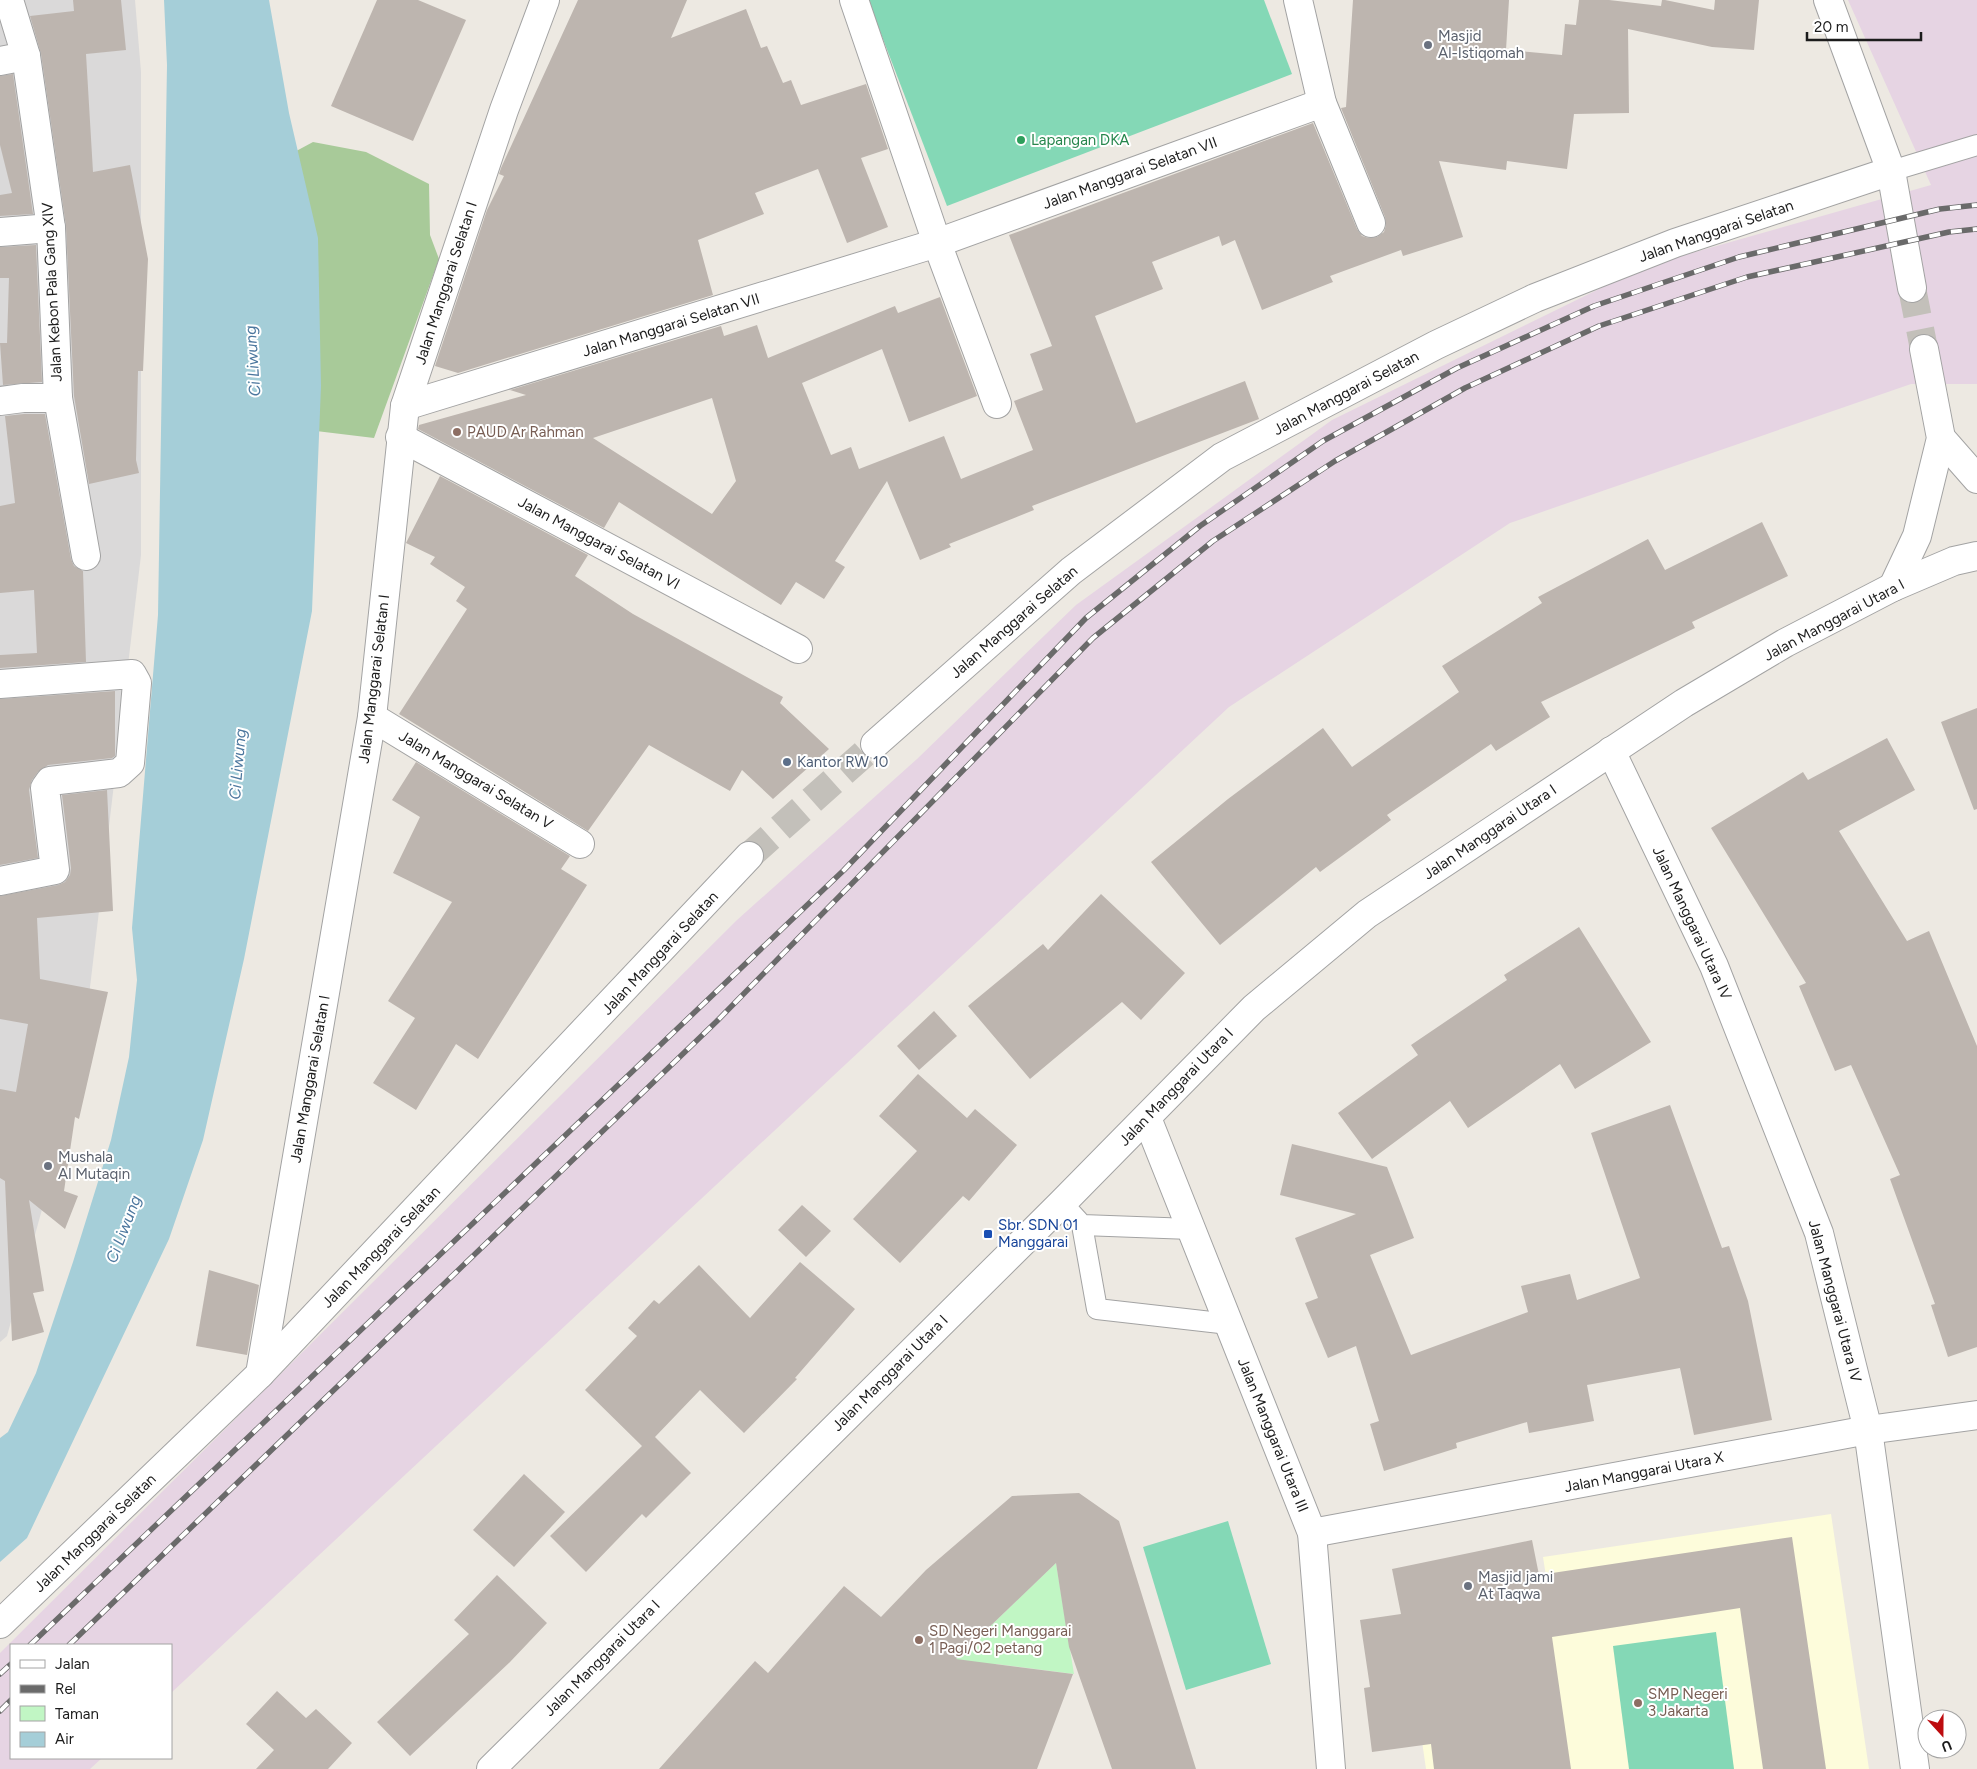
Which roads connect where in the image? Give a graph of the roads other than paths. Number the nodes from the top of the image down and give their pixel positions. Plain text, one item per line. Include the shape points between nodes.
1 (9, 0) edge
2 (545, 0) edge
3 (854, 0) edge
4 (1298, 0) edge
5 (1828, 0) edge
6 (26, 56) junction
7 (0, 61) edge
8 (1322, 103) junction
9 (1977, 145) edge
10 (1891, 171) junction
11 (1372, 223) dead end
12 (51, 228) junction
13 (0, 232) edge
14 (937, 243) junction
15 (1912, 288) tunnel mouth
16 (1924, 350) tunnel mouth
17 (58, 398) junction
18 (0, 401) edge
19 (997, 404) dead end
20 (405, 406) junction
21 (400, 437) junction
22 (1941, 438) junction
23 (1977, 479) edge
24 (86, 556) dead end
25 (1977, 556) edge
26 (1892, 587) junction
27 (798, 649) dead end
28 (0, 684) edge
29 (372, 717) junction
30 (875, 744) tunnel mouth
31 (1611, 751) junction
32 (580, 844) dead end
33 (749, 856) tunnel mouth
34 (0, 881) edge
35 (1147, 1118) junction
36 (1062, 1203) junction
37 (1082, 1225) junction
38 (1191, 1229) junction
39 (1229, 1324) junction
40 (260, 1374) junction
41 (1977, 1415) edge
42 (1868, 1430) junction
43 (1312, 1533) junction
44 (0, 1624) edge
45 (491, 1769) edge
46 (1331, 1769) edge
47 (1915, 1769) edge

1 - 6 street, Jalan Kebon Pala Gang XIV
2 - 20 street, Jalan Manggarai Selatan I via 504,110
3 - 14 street
4 - 8 street
5 - 10 street
6 - 7 street
6 - 12 street, Jalan Kebon Pala Gang XIV
8 - 11 street
8 - 14 street, Jalan Manggarai Selatan VII
9 - 10 lane
10 - 15 street
10 - 30 street, Jalan Manggarai Selatan via 1675,243 1535,298 1436,345 1222,457 1071,570
12 - 13 street
12 - 17 street, Jalan Kebon Pala Gang XIV
14 - 19 street
14 - 20 street, Jalan Manggarai Selatan VII
16 - 22 street
17 - 18 street
17 - 24 street, Jalan Kebon Pala Gang XIV
20 - 21 street, Jalan Manggarai Selatan I
21 - 27 street, Jalan Manggarai Selatan VI
21 - 29 street, Jalan Manggarai Selatan I
22 - 23 street
22 - 26 street via 1917,536
25 - 26 street, Jalan Manggarai Utara I via 1954,561
26 - 31 street, Jalan Manggarai Utara I via 1786,643 1684,703
28 - 34 street via 132,674 137,683 130,763 120,773 50,782 45,788 55,870
29 - 32 street, Jalan Manggarai Selatan V
29 - 40 street, Jalan Manggarai Selatan I
31 - 35 street, Jalan Manggarai Utara I via 1367,914 1254,1008
31 - 42 street, Jalan Manggarai Utara IV via 1714,966 1815,1224
33 - 40 street, Jalan Manggarai Selatan
35 - 36 street, Jalan Manggarai Utara I
35 - 38 street, Jalan Manggarai Utara III
36 - 37 lane
36 - 45 street, Jalan Manggarai Utara I
37 - 38 lane
37 - 39 lane via 1097,1309
38 - 39 street, Jalan Manggarai Utara III
39 - 43 street, Jalan Manggarai Utara III
40 - 44 street, Jalan Manggarai Selatan
41 - 42 street, Jalan Manggarai Utara X
42 - 43 street, Jalan Manggarai Utara X
42 - 47 street, Jalan Manggarai Utara IV
43 - 46 street, Jalan Manggarai Utara III

